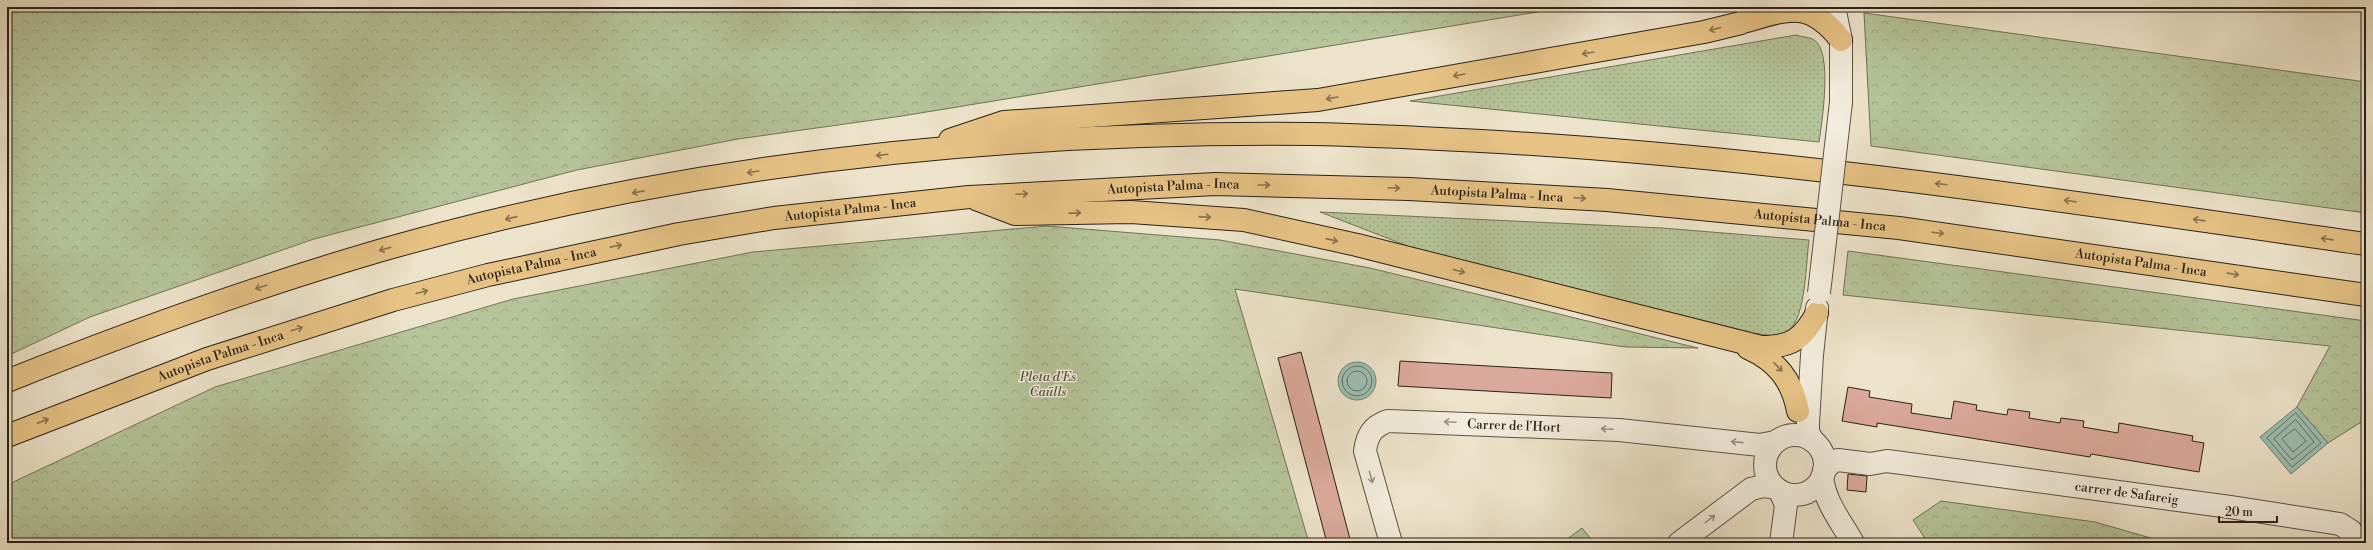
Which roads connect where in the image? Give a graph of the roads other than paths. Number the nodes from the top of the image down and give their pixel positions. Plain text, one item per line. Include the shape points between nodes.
1 (1762, 7) edge
2 (1834, 7) edge
3 (1741, 22) junction
4 (1841, 40) junction
5 (921, 150) junction
6 (969, 197) junction
7 (2366, 244) edge
8 (2366, 294) edge
9 (1818, 303) junction
10 (1732, 341) junction
11 (1812, 355) junction
12 (7, 381) edge
13 (1798, 411) junction
14 (7, 436) edge
15 (1779, 440) junction
16 (1814, 442) junction
17 (1887, 461) junction
18 (1815, 483) junction
19 (1778, 490) junction
20 (1390, 543) edge
21 (1679, 543) edge
22 (1781, 543) edge
23 (1792, 543) edge
24 (1854, 543) edge
25 (2358, 543) edge

1 - 3 highway
2 - 4 street
3 - 4 highway via 1786,10 1797,10 1819,16
3 -> 5 highway via 1689,35 1318,100 1004,122
4 - 9 street, bridge via 1841,102
7 -> 5 highway via 1987,190 1709,157 1596,148 1293,134 1118,137
5 -> 12 highway via 677,184 482,224 387,249 200,307
6 -> 8 highway, Autopista Palma - Inca via 1215,184 1394,188 1607,200 1899,228
6 -> 10 highway via 1015,214 1131,212 1244,220 1357,245
14 -> 6 highway, Autopista Palma - Inca via 207,358 393,300 488,275 655,238 767,219
9 - 10 highway via 1802,334 1781,347 1761,347
9 - 11 street
10 -> 13 highway via 1756,352 1781,370 1795,394
11 - 13 street
11 - 16 street via 1808,432
13 - 15 street via 1793,425
15 - 16 street via 1798,435
15 - 19 street via 1767,454 1765,469 1770,483
15 -> 20 street, Carrer de l'Hort via 1760,445 1619,430 1388,421 1372,430 1365,451
16 - 17 street, carrer de Safareig via 1827,448 1872,454
16 - 18 street via 1823,454
17 - 18 street, carrer de Safareig via 1870,464 1838,460 1832,462
17 - 25 street, carrer de Safareig via 2324,521 2346,527
18 - 19 street via 1792,495
18 - 23 street via 1796,511
18 - 24 street
21 -> 19 street via 1751,489 1757,486
19 - 22 street via 1786,505

